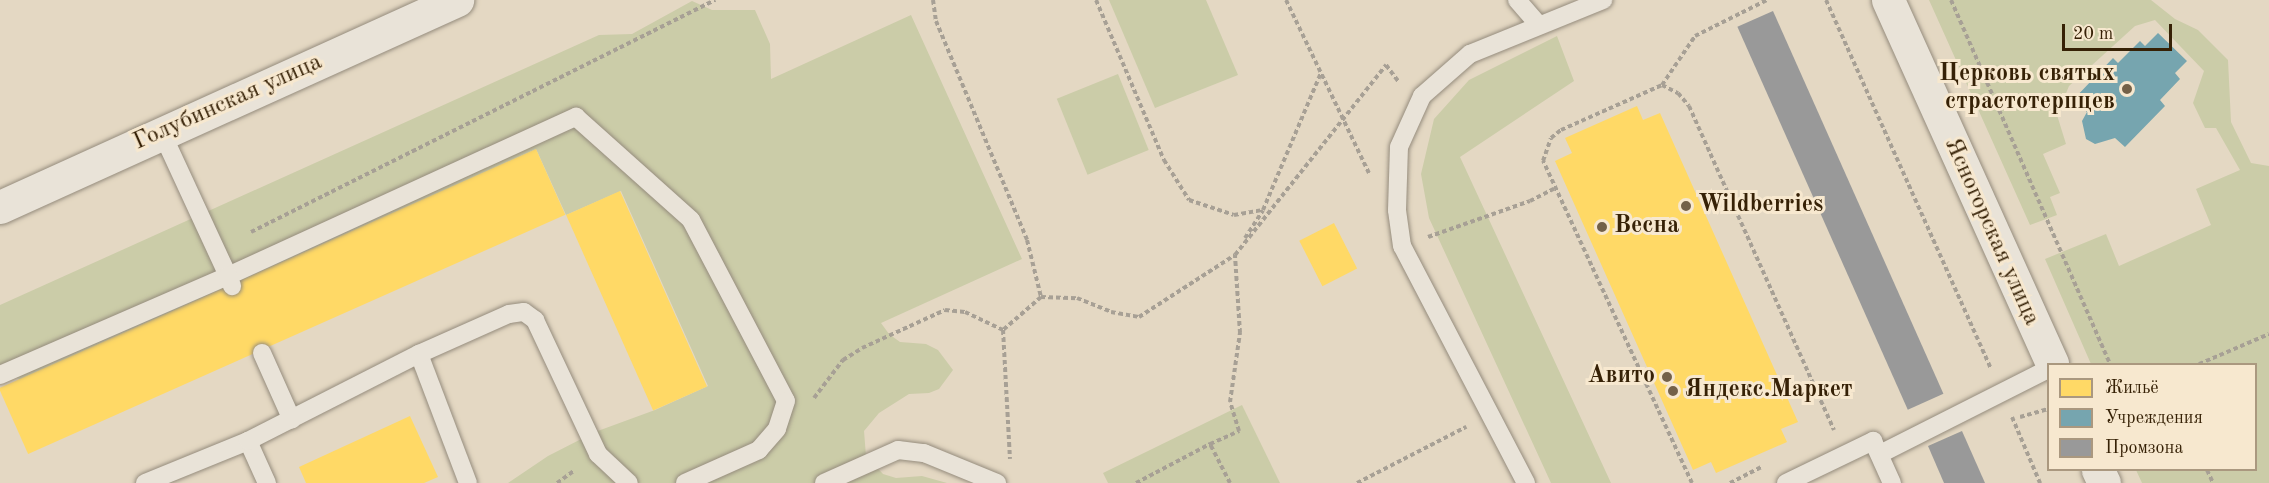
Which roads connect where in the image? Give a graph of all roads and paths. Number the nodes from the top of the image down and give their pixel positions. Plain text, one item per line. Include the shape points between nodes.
1 (457, 0) edge
2 (715, 0) edge
3 (933, 0) edge
4 (1096, 0) edge
5 (1286, 0) edge
6 (1517, 0) edge
7 (1603, 0) edge
8 (1767, 0) edge
9 (1826, 0) edge
10 (1888, 0) edge
11 (1951, 0) edge
12 (1539, 25) junction
13 (1321, 73) junction
14 (1662, 85) junction
15 (1417, 106) junction
16 (1343, 118) junction
17 (162, 134) junction
18 (1556, 189) junction
19 (0, 207) edge
20 (1263, 210) junction
21 (1397, 210) junction
22 (1402, 246) junction
23 (217, 249) junction
24 (1235, 255) junction
25 (230, 281) junction
26 (1041, 297) junction
27 (1003, 330) junction
28 (2269, 334) edge
29 (262, 353) dead end
30 (419, 354) junction
31 (2052, 363) edge
32 (2110, 363) edge
33 (2201, 363) edge
34 (2047, 370) edge
35 (0, 375) edge
36 (2001, 392) junction
37 (2047, 410) edge
38 (1490, 415) junction
39 (2013, 418) junction
40 (292, 420) junction
41 (777, 429) junction
42 (1824, 437) dead end
43 (248, 441) junction
44 (1210, 444) junction
45 (1880, 454) junction
46 (1772, 462) dead end
47 (995, 482) edge
48 (145, 483) edge
49 (267, 483) edge
50 (468, 483) edge
51 (629, 483) edge
52 (685, 483) edge
53 (825, 483) edge
54 (1136, 483) edge
55 (1230, 483) edge
56 (1357, 483) edge
57 (1526, 483) edge
58 (1692, 483) edge
59 (1730, 483) edge
60 (1786, 483) edge
61 (1892, 483) edge
62 (2040, 483) edge

1 - 17 main road, Голубинская улица
2 - 23 path
3 - 26 path via 936,21 1028,240
4 - 20 path via 1164,160 1189,200 1234,215
5 - 13 path
6 - 12 lane
7 - 12 lane
8 - 14 path via 1695,36
9 - 36 path
10 - 31 main road, Ясногорская улица
11 - 32 path
12 - 15 lane via 1470,54 1422,96
13 - 16 path
13 - 20 path
14 - 18 path via 1551,138 1543,161
14 - 42 path via 1678,93 1689,106 1835,431
15 - 16 path via 1386,65
15 - 21 lane via 1399,147
16 - 21 path via 1370,175
16 - 24 path
17 - 19 main road, Голубинская улица
17 - 23 lane
18 - 22 path
18 - 58 path
20 - 24 path
21 - 22 lane
22 - 38 lane
23 - 25 lane
24 - 26 path via 1139,317 1111,312 1077,298
24 - 44 path via 1240,333 1230,402 1239,431
25 - 35 lane
25 - 41 lane via 576,117 691,220 786,401
26 - 27 path
27 - 41 path via 965,312 945,310 843,360 811,403
27 - 47 path via 1011,447 1009,470
28 - 33 path
29 - 40 lane
30 - 40 lane
30 - 50 lane
30 - 51 lane via 509,314 524,312 535,320 598,454
34 - 36 lane
36 - 39 path
36 - 45 lane
37 - 39 path
38 - 56 path
38 - 57 lane
39 - 62 path
40 - 43 lane
41 - 52 lane via 759,450
43 - 48 lane
43 - 49 lane
44 - 54 path
44 - 55 path
45 - 60 lane via 1873,441
45 - 61 lane
46 - 59 path
47 - 53 lane via 924,453 897,450

